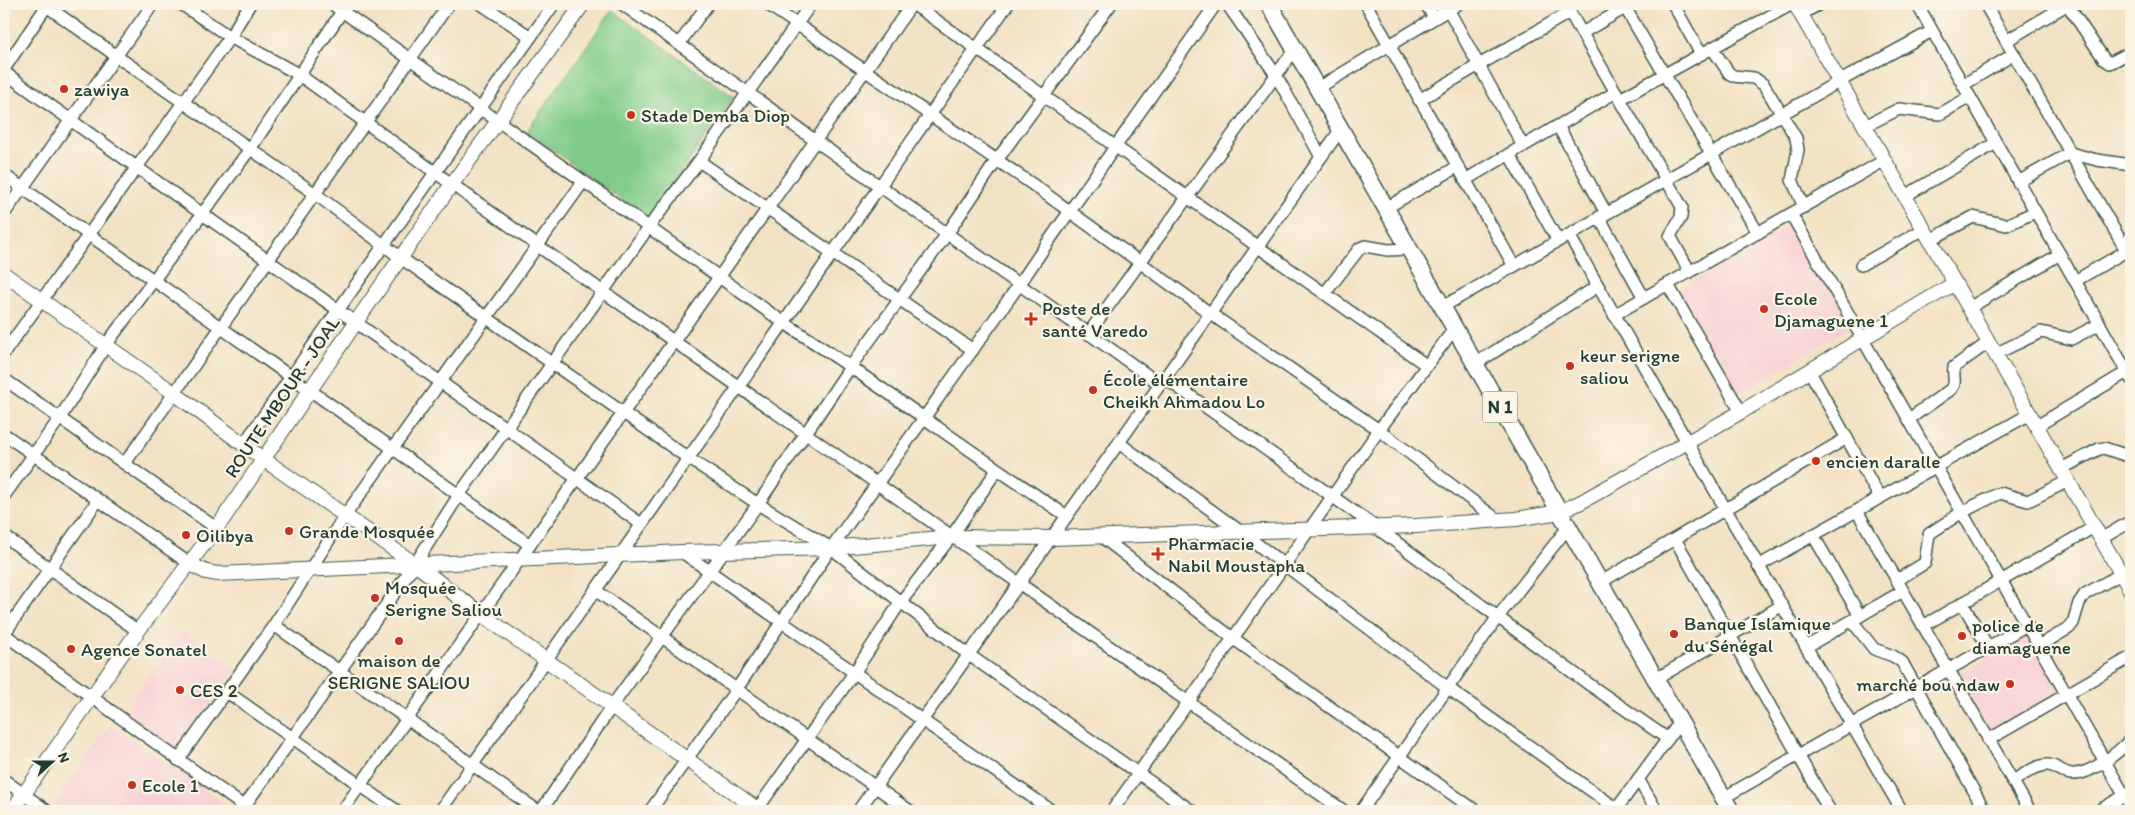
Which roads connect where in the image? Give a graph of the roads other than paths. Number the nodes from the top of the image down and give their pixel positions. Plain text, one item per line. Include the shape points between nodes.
1 (46, 4) edge
2 (153, 4) edge
3 (181, 4) edge
4 (250, 4) edge
5 (332, 4) edge
6 (449, 4) edge
7 (481, 4) edge
8 (554, 4) edge
9 (583, 4) edge
10 (622, 4) edge
11 (708, 4) edge
12 (767, 4) edge
13 (811, 4) edge
14 (912, 4) edge
15 (1008, 4) edge
16 (1111, 4) edge
17 (1216, 4) edge
18 (1227, 4) edge
19 (1269, 4) edge
20 (1366, 4) edge
21 (1426, 4) edge
22 (1820, 4) edge
23 (1917, 4) edge
24 (1985, 4) edge
25 (2068, 4) edge
26 (1626, 5) edge
27 (1676, 5) edge
28 (345, 7) edge
29 (1453, 7) edge
30 (1796, 7) edge
31 (1568, 8) edge
32 (1434, 18) junction
33 (797, 25) junction
34 (1932, 31) junction
35 (1582, 33) junction
36 (230, 37) junction
37 (531, 37) junction
38 (2006, 40) junction
39 (679, 44) junction
40 (1388, 46) junction
41 (1712, 48) junction
42 (976, 49) junction
43 (1295, 49) junction
44 (2131, 52) edge
45 (1701, 54) junction
46 (2014, 54) junction
47 (115, 55) junction
48 (409, 60) junction
49 (1480, 64) junction
50 (865, 70) junction
51 (4, 71) edge
52 (298, 74) junction
53 (1664, 74) junction
54 (1276, 75) junction
55 (1840, 81) junction
56 (1963, 85) junction
57 (1318, 88) junction
58 (748, 92) junction
59 (1045, 95) junction
60 (1618, 96) junction
61 (1970, 97) junction
62 (1419, 100) junction
63 (182, 102) junction
64 (480, 110) junction
65 (929, 115) junction
66 (1781, 115) junction
67 (69, 120) junction
68 (366, 121) junction
69 (498, 122) junction
70 (1558, 126) junction
71 (1865, 126) junction
72 (1341, 129) junction
73 (816, 141) junction
74 (1996, 143) junction
75 (1116, 146) junction
76 (1523, 146) junction
77 (250, 149) junction
78 (2070, 152) junction
79 (1509, 154) junction
80 (1711, 154) junction
81 (1321, 157) junction
82 (997, 160) junction
83 (1885, 160) junction
84 (699, 161) junction
85 (2131, 165) edge
86 (1457, 167) junction
87 (136, 168) junction
88 (435, 172) junction
89 (4, 175) edge
90 (1666, 179) junction
91 (1464, 180) junction
92 (583, 182) junction
93 (2018, 182) junction
94 (452, 184) junction
95 (879, 185) junction
96 (22, 188) junction
97 (314, 194) junction
98 (1187, 196) junction
99 (1905, 196) junction
100 (768, 207) junction
101 (1804, 207) junction
102 (1386, 208) junction
103 (1070, 212) junction
104 (2036, 212) junction
105 (4, 214) edge
106 (200, 214) junction
107 (1791, 214) junction
108 (1603, 215) junction
109 (648, 228) junction
110 (1758, 233) junction
111 (947, 234) junction
112 (1569, 234) junction
113 (88, 235) junction
114 (1927, 235) junction
115 (2131, 235) edge
116 (1558, 241) junction
117 (384, 244) junction
118 (1258, 245) junction
119 (538, 246) junction
120 (1408, 249) junction
121 (833, 253) junction
122 (2060, 254) junction
123 (2129, 255) edge
124 (401, 258) junction
125 (268, 259) junction
126 (1140, 262) junction
127 (1860, 265) dead end
128 (1514, 266) junction
129 (1690, 272) junction
130 (4, 274) edge
131 (719, 278) junction
132 (153, 281) junction
133 (2075, 281) junction
134 (1955, 283) junction
135 (1668, 285) junction
136 (1019, 286) junction
137 (1598, 286) junction
138 (603, 291) junction
139 (1325, 293) junction
140 (1644, 298) junction
141 (40, 300) junction
142 (900, 300) junction
143 (1442, 306) junction
144 (1969, 308) junction
145 (340, 310) junction
146 (1211, 314) junction
147 (1614, 315) junction
148 (487, 318) junction
149 (356, 322) junction
150 (783, 322) junction
151 (2100, 324) junction
152 (220, 327) junction
153 (1454, 329) junction
154 (1088, 334) junction
155 (1864, 340) junction
156 (674, 341) junction
157 (106, 345) junction
158 (1992, 348) junction
159 (973, 350) junction
160 (4, 354) edge
161 (552, 363) junction
162 (1475, 364) junction
163 (1426, 365) junction
164 (852, 366) junction
165 (1810, 372) junction
166 (2129, 376) edge
167 (292, 378) junction
168 (4, 379) edge
169 (1162, 381) junction
170 (441, 382) junction
171 (738, 386) junction
172 (310, 391) junction
173 (174, 393) junction
174 (1741, 412) junction
175 (623, 413) junction
176 (925, 417) junction
177 (60, 418) junction
178 (1909, 419) junction
179 (2033, 420) junction
180 (506, 428) junction
181 (1379, 430) junction
182 (4, 434) edge
183 (806, 434) junction
184 (1847, 438) junction
185 (1689, 442) junction
186 (1119, 443) junction
187 (244, 445) junction
188 (393, 449) junction
189 (34, 456) junction
190 (2131, 457) edge
191 (688, 458) junction
192 (263, 459) junction
193 (125, 464) junction
194 (1936, 466) junction
195 (997, 470) junction
196 (2065, 475) junction
197 (577, 478) junction
198 (879, 483) junction
199 (459, 495) junction
200 (4, 496) edge
201 (1332, 497) junction
202 (1880, 498) junction
203 (98, 500) junction
204 (758, 504) junction
205 (1726, 510) junction
206 (1857, 511) junction
207 (1560, 512) junction
208 (1962, 512) junction
209 (1067, 516) junction
210 (344, 517) junction
211 (1498, 520) junction
212 (2131, 521) edge
213 (642, 524) junction
214 (1569, 526) junction
215 (216, 528) junction
216 (1377, 528) junction
217 (1311, 530) junction
218 (1241, 532) junction
219 (2098, 533) junction
220 (1813, 535) junction
221 (4, 536) edge
222 (951, 537) junction
223 (1102, 537) junction
224 (1051, 538) junction
225 (1675, 539) junction
226 (530, 545) junction
227 (831, 548) junction
228 (724, 551) junction
229 (682, 552) junction
230 (620, 554) junction
231 (519, 560) junction
232 (190, 564) junction
233 (415, 564) junction
234 (1284, 566) junction
235 (1758, 566) junction
236 (50, 567) junction
237 (309, 569) junction
238 (708, 571) junction
239 (1897, 580) junction
240 (2002, 580) junction
241 (1601, 582) junction
242 (1019, 583) junction
243 (2128, 583) edge
244 (595, 590) junction
245 (1903, 591) junction
246 (900, 603) junction
247 (1962, 603) junction
248 (1781, 606) junction
249 (481, 614) junction
250 (1497, 618) junction
251 (1856, 618) junction
252 (781, 622) junction
253 (274, 625) junction
254 (2027, 625) junction
255 (1923, 626) junction
256 (138, 632) junction
257 (4, 634) edge
258 (1730, 636) junction
259 (662, 638) junction
260 (1234, 639) junction
261 (2039, 646) junction
262 (1806, 647) junction
263 (1988, 647) junction
264 (969, 655) junction
265 (2131, 658) edge
266 (546, 660) junction
267 (1948, 670) junction
268 (341, 672) junction
269 (854, 673) junction
270 (1656, 679) junction
271 (1448, 688) junction
272 (1917, 688) junction
273 (736, 690) junction
274 (227, 692) junction
275 (2067, 694) junction
276 (92, 697) junction
277 (1189, 702) junction
278 (612, 706) junction
279 (407, 720) junction
280 (922, 721) junction
281 (1680, 722) junction
282 (1853, 726) junction
283 (293, 737) junction
284 (807, 739) junction
285 (1668, 739) junction
286 (2131, 739) edge
287 (1988, 740) junction
288 (1400, 756) junction
289 (1798, 757) junction
290 (687, 759) junction
291 (178, 760) junction
292 (2105, 762) junction
293 (472, 765) junction
294 (1138, 774) junction
295 (1638, 779) junction
296 (4, 780) edge
297 (2013, 781) junction
298 (360, 786) junction
299 (875, 787) junction
300 (24, 794) junction
301 (2128, 794) edge
302 (1727, 804) edge
303 (2131, 807) edge
304 (246, 810) edge
305 (1616, 810) edge
306 (12, 811) edge
307 (47, 811) edge
308 (342, 811) edge
309 (397, 811) edge
310 (440, 811) edge
311 (539, 811) edge
312 (650, 811) edge
313 (758, 811) edge
314 (858, 811) edge
315 (910, 811) edge
316 (1052, 811) edge
317 (1112, 811) edge
318 (1192, 811) edge
319 (1344, 811) edge
320 (1361, 811) edge
321 (1476, 811) edge
322 (1657, 811) edge
323 (1830, 811) edge
324 (1902, 811) edge
325 (1985, 811) edge
326 (2030, 811) edge
327 (2098, 811) edge

1 - 47 street
1 - 51 street
2 - 47 street
3 - 36 street
4 - 36 street
5 - 28 street
6 - 48 street
7 - 37 street
8 - 37 street
9 - 69 main road, ROUTE MBOUR - JOAL
10 - 39 street
11 - 39 street
12 - 33 street
13 - 33 street
14 - 42 street
14 - 50 street
15 - 42 street
16 - 59 street
17 - 75 street
18 - 54 street
19 - 43 highway, N 1
20 - 40 street
21 - 32 street
22 - 30 street
23 - 34 street
24 - 38 street
25 - 38 street
25 - 44 street via 2104,59 2110,63
26 - 35 street
26 - 53 street
27 - 45 street
28 - 48 street
28 - 52 street
29 - 32 street
29 - 49 street
30 - 41 street
30 - 55 main road
31 - 35 street
31 - 49 street
32 - 40 street
33 - 50 street
33 - 58 street
34 - 55 street
34 - 56 street
35 - 60 street
36 - 52 street
36 - 63 street
37 - 64 street
38 - 46 street
39 - 58 street
40 - 57 street
40 - 62 street
41 - 45 street
41 - 66 street via 1733,76 1758,80 1764,85
42 - 59 street
42 - 65 street
43 - 54 street
43 - 57 highway, N 1
45 - 53 street
46 - 56 street
46 - 78 street
47 - 63 street
47 - 67 street
48 - 64 street
48 - 68 street
49 - 62 street
49 - 76 street
50 - 65 street
50 - 73 street
51 - 67 street
52 - 68 street
52 - 77 street
53 - 60 street
53 - 80 street
54 - 81 street
54 - 98 street
55 - 66 street
55 - 71 main road
56 - 61 street
57 - 72 highway, N 1
58 - 73 street
58 - 84 street
59 - 75 street
59 - 82 street
60 - 70 street
60 - 90 street
61 - 71 street via 1940,114 1899,109
61 - 74 street
62 - 86 street
63 - 77 street
63 - 87 street
64 - 69 street
64 - 88 street
65 - 82 street
65 - 95 street
66 - 80 street
66 - 101 street via 1798,144 1792,180
67 - 87 street
67 - 96 street
68 - 88 street
68 - 97 street
69 - 92 street
69 - 94 main road, ROUTE MBOUR - JOAL
70 - 76 street
70 - 108 street
71 - 83 main road
72 - 81 street
72 - 102 highway, N 1
73 - 95 street
73 - 100 street
74 - 93 street
74 - 99 street
75 - 98 street
75 - 103 street
76 - 79 street
77 - 97 street
77 - 106 street
78 - 85 street
78 - 93 street
78 - 123 street
79 - 91 street
79 - 116 street
80 - 90 street
80 - 110 street
81 - 118 street
82 - 103 street
82 - 111 street
83 - 99 main road
83 - 101 street
84 - 100 street
84 - 109 street
86 - 91 street
86 - 102 street
87 - 106 street
87 - 113 street
88 - 94 street
88 - 117 street
89 - 96 street
90 - 108 street
90 - 129 street via 1682,207 1681,216 1670,236
91 - 128 street
92 - 109 street
92 - 119 street
93 - 104 street
94 - 119 street
94 - 124 main road, ROUTE MBOUR - JOAL
95 - 111 street
95 - 121 street
96 - 105 street
96 - 113 street
97 - 117 street
97 - 125 street
98 - 118 street
98 - 126 street
99 - 114 main road
100 - 121 street
100 - 131 street
101 - 107 street
102 - 120 highway, N 1
103 - 126 street
103 - 136 street
104 - 114 street via 2006,225 1973,217
104 - 122 street
106 - 125 street
106 - 132 street
107 - 110 street
107 - 155 street
108 - 112 street
108 - 140 street
109 - 131 street
109 - 138 street
110 - 129 street
111 - 136 street
111 - 142 street
112 - 116 street
112 - 137 street
113 - 132 street
113 - 141 street
114 - 127 street
114 - 134 main road
115 - 123 street
116 - 128 street
117 - 124 street
117 - 145 street
118 - 139 street
118 - 146 street
119 - 138 street
119 - 148 street
120 - 139 street via 1360,248
120 - 143 highway, N 1
121 - 142 street
121 - 150 street
122 - 133 street
122 - 144 street
123 - 133 street
124 - 148 street
124 - 149 main road, ROUTE MBOUR - JOAL
125 - 145 street
125 - 152 street
126 - 146 street
126 - 154 street
128 - 143 street
129 - 135 street
130 - 141 main road
131 - 150 street
131 - 156 street
132 - 152 street
132 - 157 street
133 - 151 street
134 - 144 main road
134 - 155 main road
135 - 140 street
135 - 174 street
136 - 154 street
136 - 159 street
137 - 147 street
137 - 162 street
138 - 156 street
138 - 161 street
139 - 163 street
140 - 147 street
141 - 157 main road
141 - 160 street
142 - 159 street
142 - 164 street
143 - 153 highway, N 1
144 - 158 main road
145 - 149 street
145 - 167 street
146 - 169 street
146 - 181 street
147 - 185 street
148 - 161 street
148 - 170 street
149 - 170 street
149 - 172 main road, ROUTE MBOUR - JOAL
150 - 164 street
150 - 171 street
151 - 158 street via 2071,340 2046,332
151 - 166 street
152 - 167 street
152 - 173 street
153 - 162 highway, N 1
153 - 163 street
154 - 169 street
155 - 165 main road
155 - 178 street
156 - 171 street
156 - 175 street
157 - 173 main road
157 - 177 street
158 - 178 street via 1954,366 1954,386
158 - 179 main road
159 - 176 street
161 - 175 street
161 - 180 street
162 - 207 highway, N 1
163 - 181 street
164 - 176 street
164 - 183 street
165 - 174 main road
165 - 184 street
166 - 179 street
167 - 172 street
167 - 187 street
168 - 177 street
169 - 186 street
169 - 201 street
170 - 180 street
170 - 188 street
171 - 183 street
171 - 191 street
172 - 188 street
172 - 192 main road, ROUTE MBOUR - JOAL
173 - 187 main road
173 - 193 street
174 - 185 main road
175 - 191 street
175 - 197 street
176 - 195 street
176 - 198 street
177 - 189 street
177 - 193 street
178 - 194 street
179 - 194 street
179 - 196 main road
180 - 197 street
180 - 199 street
181 - 201 street
181 - 211 street
182 - 189 street
183 - 198 street
183 - 204 street
184 - 202 street
184 - 205 street
185 - 205 street
185 - 207 main road
186 - 209 street
186 - 218 street
187 - 192 main road
188 - 199 street
188 - 210 street
189 - 200 street
189 - 203 street
190 - 196 street via 2099,449
191 - 204 street
191 - 213 street
192 - 210 main road
192 - 215 main road, ROUTE MBOUR - JOAL
193 - 215 street
194 - 202 street
194 - 208 street
195 - 209 street
195 - 222 street
196 - 208 street via 2028,501 2000,494
196 - 219 main road
197 - 213 street
197 - 226 street
198 - 222 street
198 - 227 street
199 - 226 street
199 - 233 street
201 - 216 street
201 - 217 street
202 - 206 street
203 - 232 street
203 - 236 street
204 - 227 street
204 - 228 street
205 - 225 street
205 - 235 street
206 - 220 street
206 - 239 street
207 - 211 main road
207 - 214 highway, N 1
208 - 239 street via 1932,530 1925,563
208 - 240 street
209 - 224 street
210 - 233 main road
210 - 237 street
211 - 216 main road
212 - 219 street
213 - 230 street
214 - 241 highway, N 1
214 - 250 street
215 - 232 main road, ROUTE MBOUR - JOAL
216 - 217 main road
216 - 250 street
217 - 218 main road
217 - 234 street
218 - 223 main road
218 - 234 street
219 - 240 street
219 - 243 main road
220 - 235 street
220 - 251 street
221 - 236 street
222 - 224 main road
222 - 227 main road
222 - 242 street
222 - 246 street
223 - 224 main road
223 - 260 street
224 - 242 street
225 - 241 street
225 - 258 street
226 - 231 street
227 - 228 main road
227 - 246 street
227 - 252 street
228 - 229 main road
228 - 238 street
229 - 230 main road
229 - 238 street
230 - 231 main road
230 - 244 street
231 - 233 main road
231 - 249 street
232 - 237 main road via 218,574
232 - 256 main road, ROUTE MBOUR - JOAL
233 - 237 main road
233 - 249 main road
233 - 268 street
234 - 260 street
234 - 271 street
235 - 248 street
236 - 256 street
236 - 257 street
237 - 253 street
238 - 252 street
238 - 259 street
239 - 245 street
240 - 247 street
240 - 254 street
241 - 270 highway, N 1
242 - 264 street
242 - 277 street
243 - 261 street via 2085,594 2078,603 2069,628
244 - 259 street
244 - 266 street
245 - 251 street
245 - 255 street
246 - 264 street
246 - 269 street
247 - 255 street
247 - 263 street
248 - 258 street
248 - 262 street
249 - 266 main road
249 - 279 street
250 - 271 street
250 - 285 street
251 - 262 street
251 - 272 street via 1874,648 1902,662
252 - 269 street
252 - 273 street
253 - 268 street
253 - 274 street
254 - 261 street
254 - 263 street
255 - 267 street
256 - 276 main road, ROUTE MBOUR - JOAL
257 - 276 street
258 - 270 street
258 - 289 street
259 - 273 street
259 - 278 street
260 - 277 street
260 - 288 street
261 - 275 street
262 - 282 street
263 - 267 street
264 - 280 street
264 - 294 street
265 - 275 street
266 - 278 main road
266 - 293 street
267 - 272 street
267 - 287 street
268 - 279 street
268 - 283 street
269 - 280 street
269 - 284 street
270 - 281 highway, N 1
271 - 288 street
271 - 305 street
272 - 282 street
272 - 325 street
273 - 284 street
273 - 290 street
274 - 283 street
274 - 291 street
275 - 287 street
275 - 292 street
276 - 291 street
276 - 300 main road, ROUTE MBOUR - JOAL
277 - 294 street
277 - 319 street
278 - 290 main road
278 - 311 street
279 - 293 street
279 - 298 street
280 - 299 street
280 - 316 street
281 - 285 street
281 - 302 highway, N 1
282 - 289 street
282 - 324 street
283 - 298 street
283 - 304 street
284 - 299 street
284 - 313 street
285 - 295 street
286 - 292 street
287 - 297 street
288 - 320 street
288 - 321 street
289 - 302 street
289 - 323 street
290 - 312 street
290 - 313 main road
291 - 304 street
292 - 297 street via 2072,774 2051,765 2042,766
292 - 301 street
293 - 310 street
293 - 311 street
294 - 317 street
294 - 318 street
295 - 305 street
295 - 322 street
296 - 300 street
297 - 326 street
298 - 308 street
298 - 309 street
299 - 314 street
299 - 315 street
300 - 306 main road, ROUTE MBOUR - JOAL
300 - 307 street
301 - 303 street
301 - 327 street

